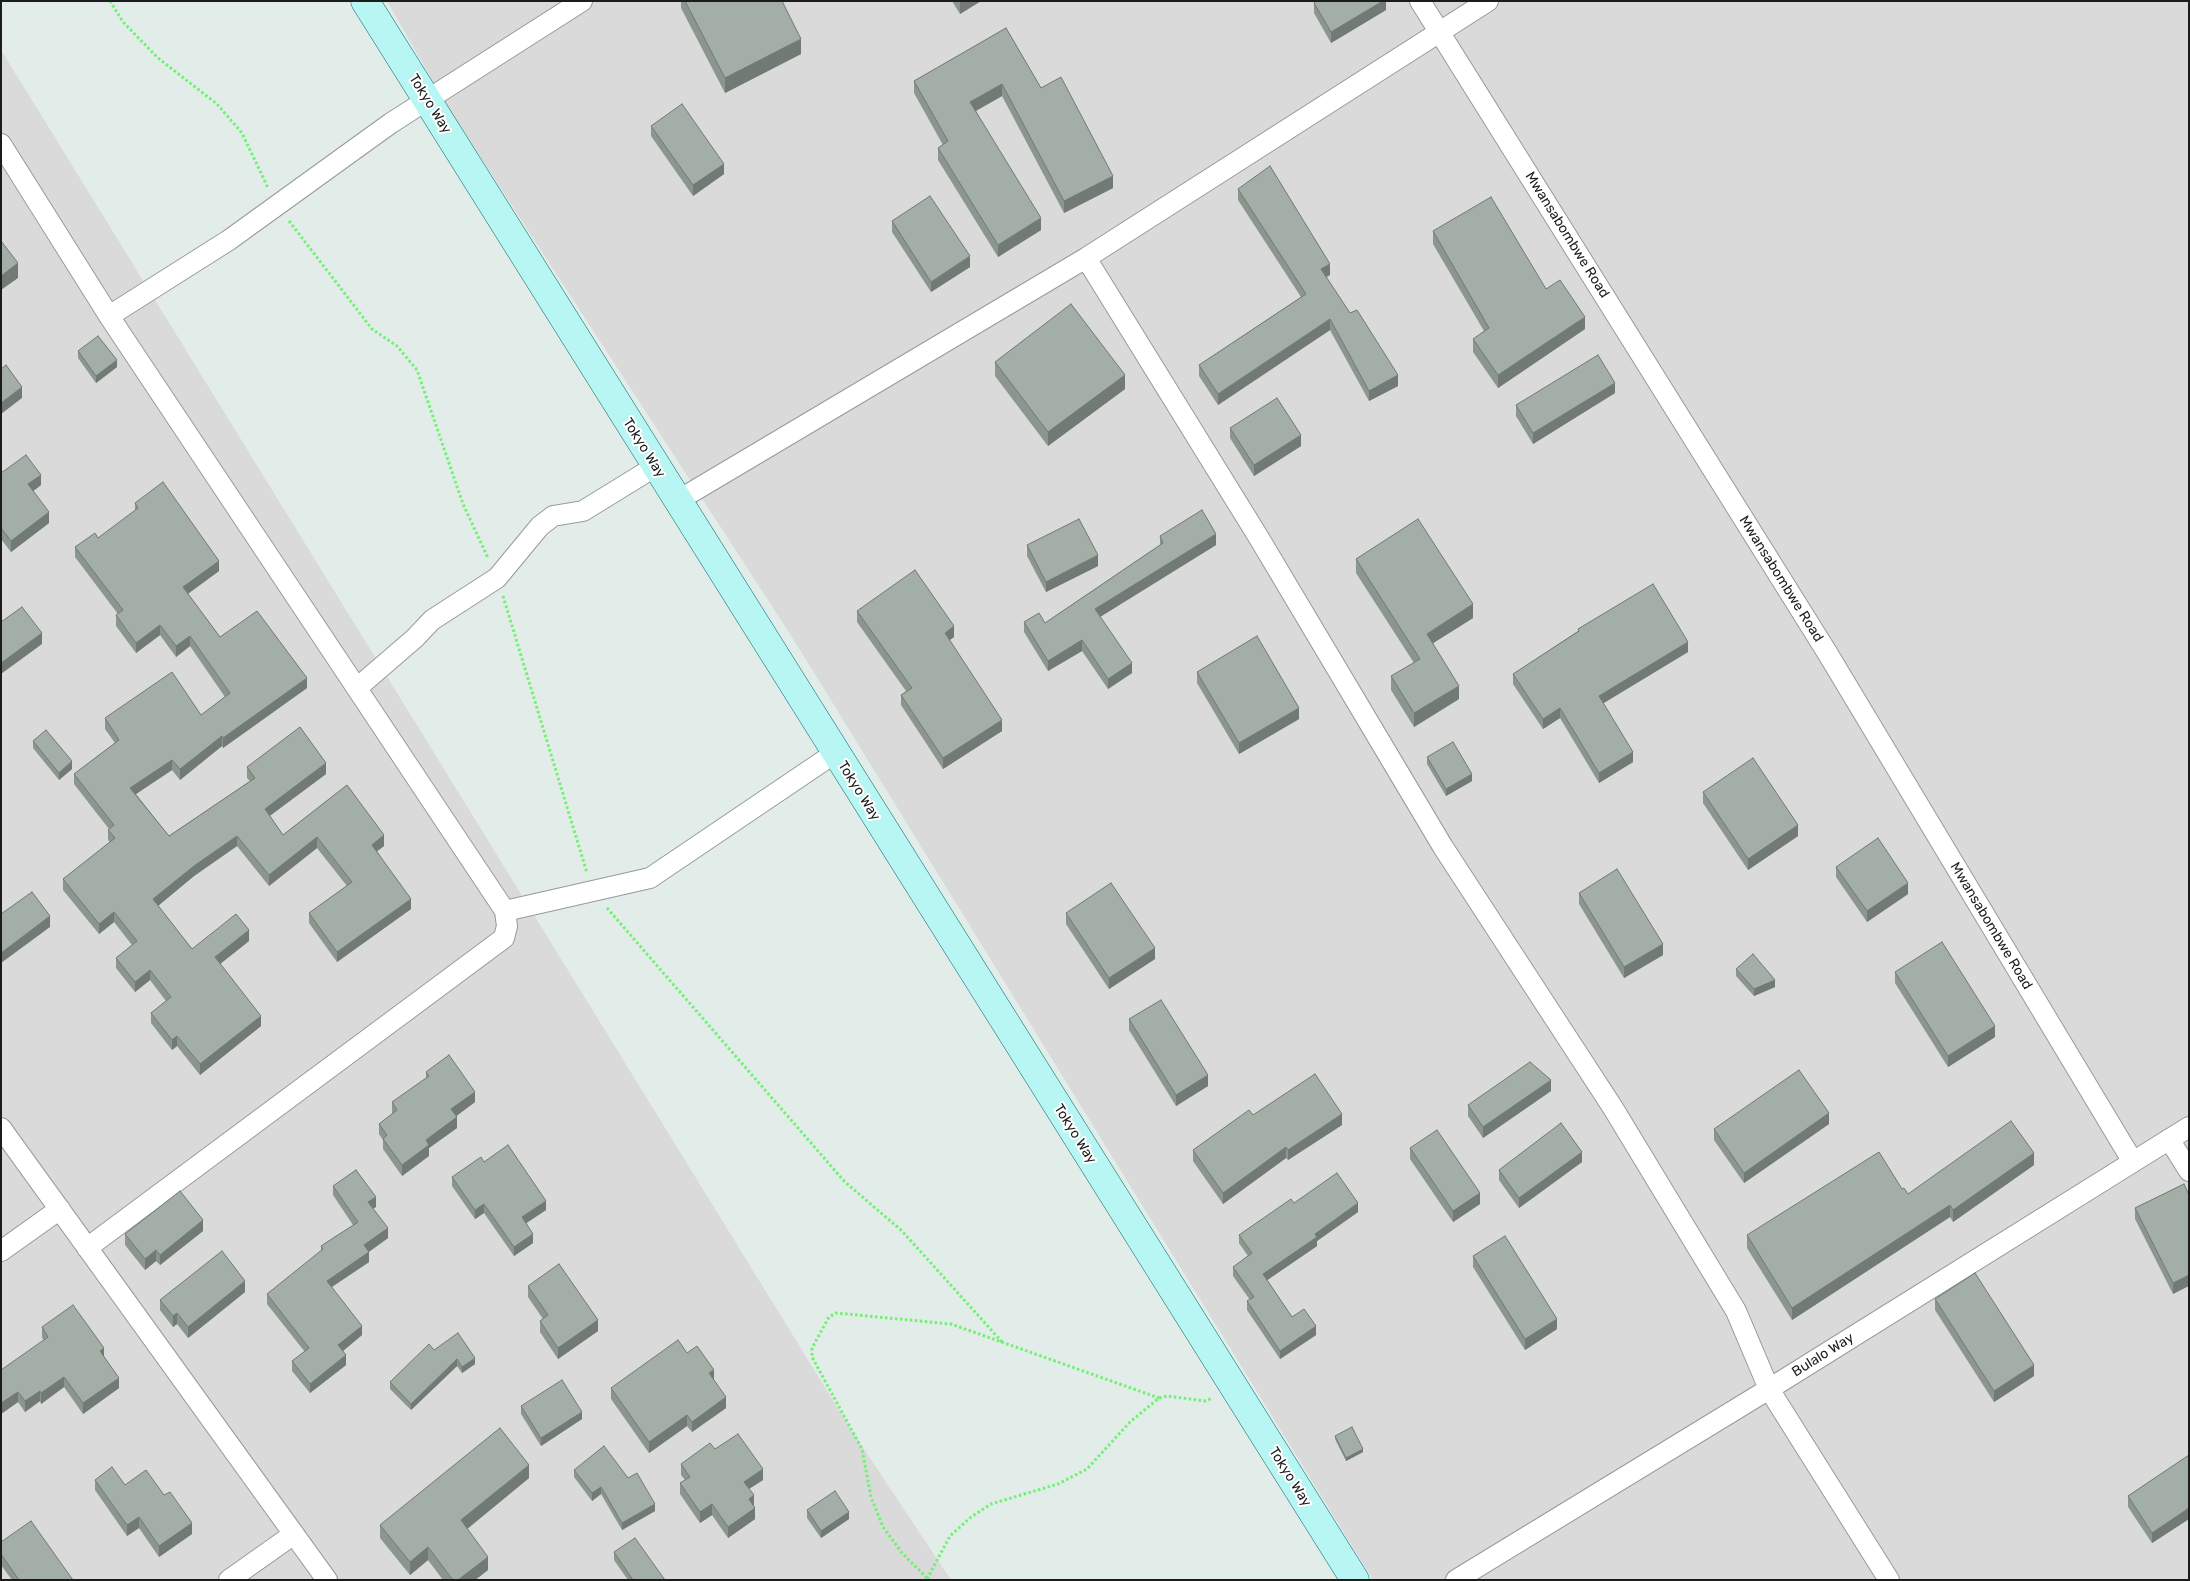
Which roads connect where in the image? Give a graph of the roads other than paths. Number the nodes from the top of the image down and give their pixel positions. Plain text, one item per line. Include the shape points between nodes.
1 (365, 1) edge
2 (582, 1) edge
3 (1420, 1) edge
4 (1488, 1) edge
5 (1440, 32) junction
6 (428, 101) junction
7 (1, 144) edge
8 (1086, 258) junction
9 (109, 316) junction
10 (656, 466) junction
11 (677, 500) junction
12 (356, 688) junction
13 (835, 753) junction
14 (505, 910) junction
15 (2189, 1127) edge
16 (1, 1128) edge
17 (2169, 1139) junction
18 (2133, 1162) junction
19 (2189, 1171) edge
20 (60, 1209) junction
21 (87, 1248) junction
22 (1, 1250) edge
23 (1769, 1389) junction
24 (294, 1534) junction
25 (229, 1580) edge
26 (327, 1580) edge
27 (1355, 1580) edge
28 (1456, 1580) edge
29 (1889, 1580) edge

1 - 6 street, Tokyo Way
2 - 6 street
3 - 5 street, Mwansabombwe Road
4 - 5 street
5 - 8 street
5 - 18 street, Mwansabombwe Road via 1828,654
6 - 9 street via 391,122 199,260
6 - 10 street, Tokyo Way
7 - 9 street
8 - 11 street
8 - 23 street via 1259,538 1443,847 1613,1108 1716,1277 1736,1311
9 - 12 street
10 - 11 street, Tokyo Way
10 - 12 street via 583,511 553,516 540,526 497,578 432,620
11 - 13 street, Tokyo Way
12 - 14 street
13 - 14 street via 650,878
13 - 27 street, Tokyo Way
14 - 21 street via 507,926 504,938
15 - 17 street, Bulalo Way
16 - 20 street
17 - 18 street, Bulalo Way
17 - 19 street
18 - 23 street, Bulalo Way
20 - 21 street
20 - 22 street
21 - 24 street
23 - 28 street, Bulalo Way
23 - 29 street
24 - 25 street
24 - 26 street

